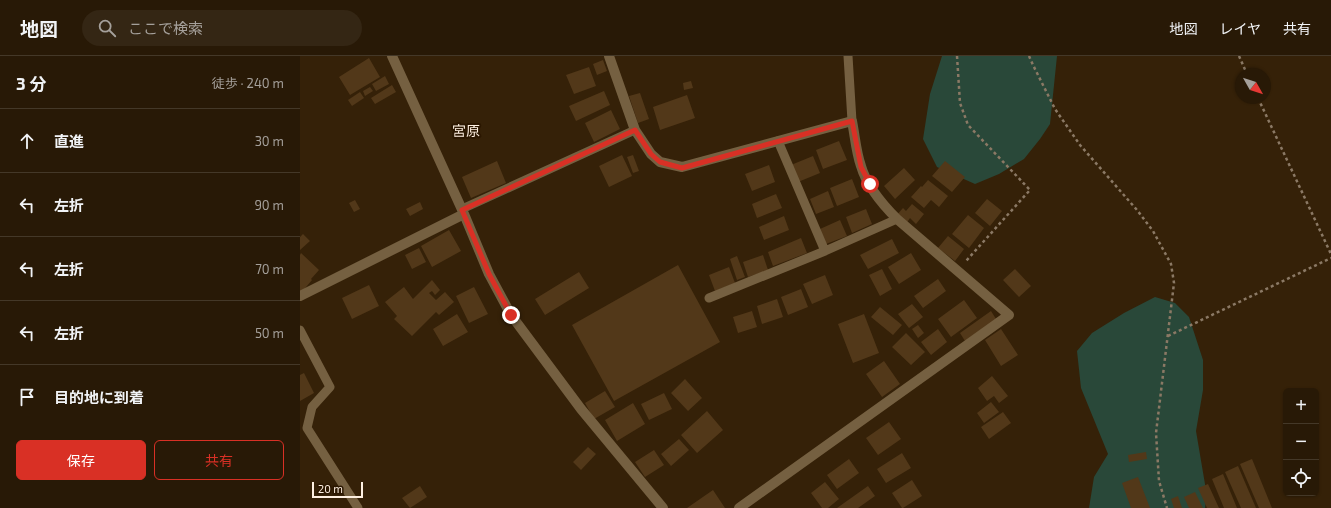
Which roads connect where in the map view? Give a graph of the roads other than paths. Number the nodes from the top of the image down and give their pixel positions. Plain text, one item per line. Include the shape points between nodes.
1 (392, 56) edge
2 (609, 56) edge
3 (848, 56) edge
4 (852, 121) junction
5 (635, 130) junction
6 (778, 141) junction
7 (463, 212) junction
8 (897, 219) junction
9 (825, 251) junction
10 (300, 296) edge
11 (709, 298) dead end
12 (300, 330) edge
13 (304, 430) edge
14 (358, 508) edge
15 (663, 508) edge
16 (739, 508) edge

1 - 7 street
2 - 5 street
3 - 4 lane
4 - 6 street
4 - 8 street via 861,167 882,204
5 - 6 street via 651,154 660,162 682,168
5 - 7 lane
6 - 9 lane
7 - 10 street
7 - 15 street via 489,274 511,315 581,409
8 - 9 lane
8 - 16 street via 1010,315
9 - 11 lane
12 - 13 lane via 330,387 312,406
13 - 14 lane

